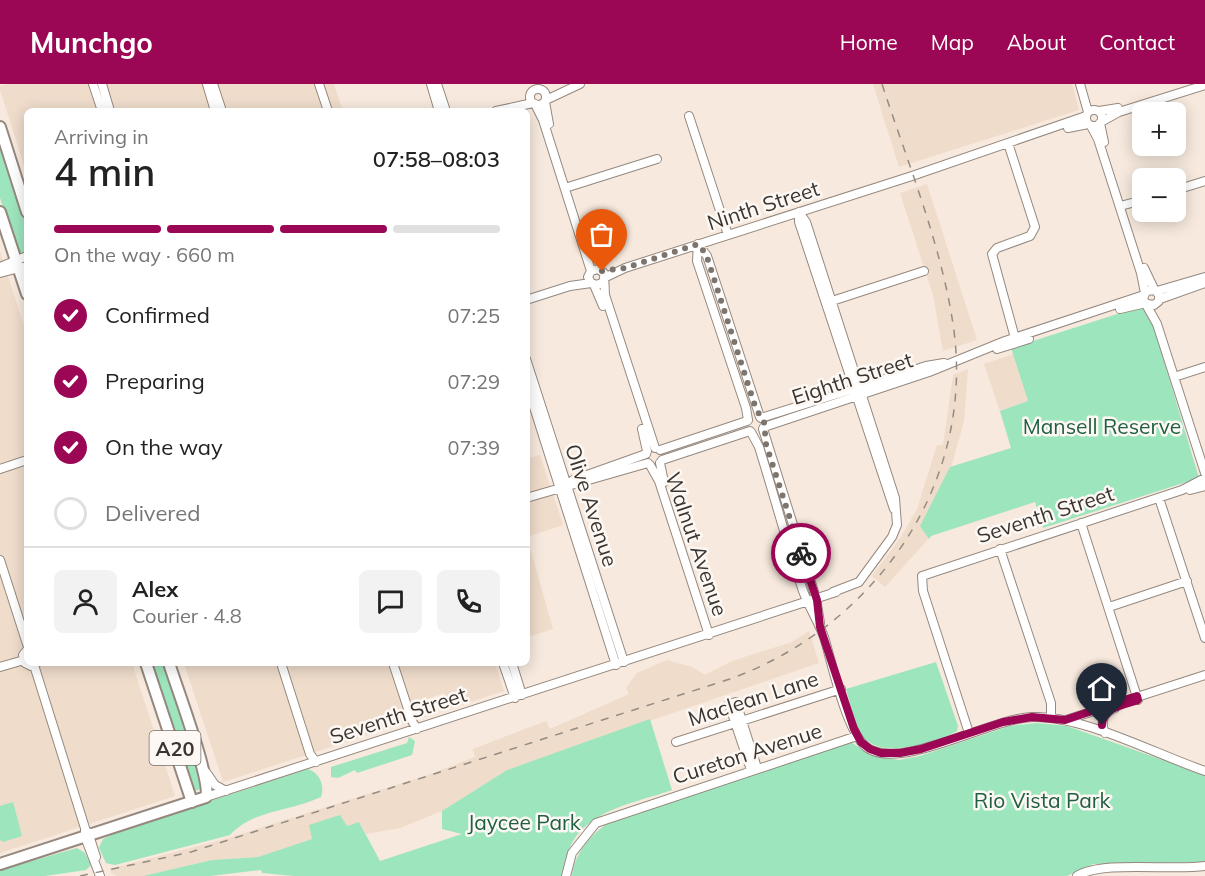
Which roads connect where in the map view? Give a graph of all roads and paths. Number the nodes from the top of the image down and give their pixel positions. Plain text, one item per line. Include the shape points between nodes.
1 (93, 84) edge
2 (102, 84) edge
3 (207, 84) edge
4 (213, 84) edge
5 (322, 84) edge
6 (431, 84) edge
7 (437, 84) edge
8 (580, 84) edge
9 (1080, 84) edge
10 (1085, 84) edge
11 (1191, 84) edge
12 (1205, 85) edge
13 (1178, 86) edge
14 (536, 89) edge
15 (564, 89) junction
16 (546, 101) junction
17 (534, 104) junction
18 (511, 106) junction
19 (101, 108) edge
20 (109, 108) edge
21 (214, 108) edge
22 (221, 108) edge
23 (329, 108) edge
24 (438, 108) edge
25 (445, 108) edge
26 (505, 108) edge
27 (689, 116) dead end
28 (1091, 116) junction
29 (1100, 122) junction
30 (0, 127) edge
31 (1009, 146) junction
32 (657, 159) dead end
33 (1205, 181) edge
34 (567, 187) junction
35 (1186, 187) edge
36 (24, 203) edge
37 (1132, 205) edge
38 (1125, 207) junction
39 (0, 212) edge
40 (799, 212) junction
41 (728, 235) junction
42 (698, 244) junction
43 (20, 265) edge
44 (0, 267) edge
45 (924, 271) dead end
46 (0, 273) edge
47 (596, 277) junction
48 (1205, 277) edge
49 (24, 282) edge
50 (1205, 283) edge
51 (1157, 295) junction
52 (530, 299) edge
53 (1145, 299) junction
54 (721, 301) junction
55 (828, 302) junction
56 (712, 304) junction
57 (1017, 337) junction
58 (978, 352) junction
59 (741, 363) junction
60 (731, 366) junction
61 (1203, 368) edge
62 (530, 373) edge
63 (1177, 376) junction
64 (857, 392) junction
65 (530, 393) edge
66 (761, 417) junction
67 (748, 421) junction
68 (763, 428) junction
69 (751, 432) junction
70 (652, 451) junction
71 (1205, 457) edge
72 (24, 461) edge
73 (661, 461) junction
74 (649, 464) junction
75 (0, 469) edge
76 (1205, 473) edge
77 (1205, 478) edge
78 (774, 484) junction
79 (1205, 486) edge
80 (563, 487) junction
81 (1182, 490) junction
82 (530, 497) edge
83 (1159, 498) junction
84 (1081, 523) junction
85 (794, 544) junction
86 (1000, 549) junction
87 (0, 560) edge
88 (1187, 581) junction
89 (816, 598) junction
90 (808, 603) junction
91 (1109, 607) junction
92 (820, 627) junction
93 (711, 634) junction
94 (24, 635) edge
95 (1205, 638) edge
96 (24, 660) edge
97 (620, 663) junction
98 (37, 666) edge
99 (148, 666) edge
100 (170, 666) edge
101 (282, 666) edge
102 (287, 666) edge
103 (394, 666) edge
104 (399, 666) edge
105 (505, 666) edge
106 (512, 666) edge
107 (0, 668) edge
108 (1205, 677) edge
109 (515, 685) junction
110 (841, 689) junction
111 (518, 696) junction
112 (1138, 698) junction
113 (1095, 710) junction
114 (1051, 717) junction
115 (1065, 720) junction
116 (739, 723) junction
117 (1088, 727) junction
118 (417, 729) junction
119 (969, 733) junction
120 (1105, 733) junction
121 (857, 736) junction
122 (676, 742) dead end
123 (316, 762) junction
124 (202, 766) junction
125 (754, 769) junction
126 (1205, 771) edge
127 (226, 791) junction
128 (206, 797) junction
129 (192, 802) junction
130 (87, 833) junction
131 (0, 864) edge
132 (1205, 866) edge
133 (99, 873) edge
134 (566, 876) edge
135 (1077, 876) edge

1 - 19 street
2 - 20 street
3 - 21 street
4 - 22 street
5 - 23 street
6 - 24 street
7 - 25 street
8 - 15 street
9 - 28 street
10 - 28 street
11 - 13 street, Ninth Street
12 - 29 street via 1119,112
13 - 28 street, Ninth Street
14 - 15 street
14 - 16 street, Walnut Avenue
14 - 17 street, Walnut Avenue
14 - 18 street
15 - 16 street
16 - 17 street
16 - 34 street, Walnut Avenue
17 - 18 street
17 - 34 street, Walnut Avenue
18 - 26 street
27 - 41 street
28 - 29 street
28 - 31 street, Ninth Street
28 - 53 street via 1141,273
29 - 38 street
30 - 36 highway
31 - 40 street, Ninth Street
31 - 57 street via 1034,230 1030,236 997,248 992,254
32 - 34 street
33 - 35 street
34 - 47 street, Walnut Avenue
37 - 38 street
38 - 51 street
39 - 43 highway
40 - 41 street, Ninth Street
40 - 55 street via 799,222
41 - 42 street, Ninth Street
42 - 47 street, Ninth Street
42 - 54 street via 706,254
42 - 56 street via 697,261
43 - 44 street
43 - 46 street
43 - 49 highway
45 - 55 street
47 - 52 street, Ninth Street
47 - 70 street, Walnut Avenue via 605,295
48 - 51 street
50 - 51 street
51 - 53 street
51 - 53 street
51 - 63 street
53 - 57 street, Eighth Street
53 - 58 street, Eighth Street
53 - 63 street
54 - 56 street
54 - 59 street
55 - 64 street
56 - 60 street
57 - 58 street, Eighth Street
58 - 64 street, Eighth Street
59 - 60 street
59 - 66 street
60 - 67 street
61 - 63 street
62 - 80 street, Olive Avenue
63 - 71 street
63 - 76 street
64 - 66 street, Eighth Street
64 - 68 street, Eighth Street
64 - 89 street via 896,513 896,531 855,585
65 - 80 street, Olive Avenue
66 - 67 street via 752,416
66 - 68 street
67 - 69 street
67 - 70 street
68 - 69 street
68 - 78 street
69 - 73 street
69 - 78 street
70 - 73 street, Walnut Avenue
70 - 74 street, Walnut Avenue
70 - 80 street
72 - 75 street
73 - 74 street
73 - 93 street, Walnut Avenue
74 - 80 street
74 - 93 street, Walnut Avenue via 659,481
77 - 81 street, Seventh Street
78 - 85 street
79 - 81 street, Seventh Street
80 - 82 street
80 - 97 street, Olive Avenue
81 - 83 street, Seventh Street
83 - 84 street, Seventh Street
83 - 88 street
84 - 86 street, Seventh Street
84 - 91 street
85 - 89 street
85 - 90 street
86 - 114 street via 1051,703
86 - 119 street, Seventh Street via 921,577
87 - 94 street
88 - 91 street
88 - 95 street
89 - 90 street
89 - 92 street
90 - 92 street
90 - 93 street, Seventh Street
91 - 112 street
92 - 110 street
93 - 97 street, Seventh Street
96 - 107 street
97 - 111 street, Seventh Street
98 - 130 street
99 - 129 highway, A20
100 - 124 highway, A20
101 - 123 street
102 - 123 street
103 - 118 street
104 - 118 street
105 - 109 street
106 - 109 street
108 - 112 street
109 - 111 street
110 - 116 street, Maclean Lane
110 - 121 street
111 - 118 street, Seventh Street
112 - 113 street
112 - 120 street via 1106,713 1102,723
113 - 115 street
113 - 117 street
114 - 115 street
114 - 119 street via 1018,719
115 - 117 street
116 - 122 street, Maclean Lane
116 - 125 street
117 - 120 street
118 - 123 street, Seventh Street
119 - 121 street via 914,751 889,754 870,749
120 - 126 street
121 - 125 street, Cureton Avenue
123 - 127 street, Seventh Street
124 - 127 street via 215,784
124 - 128 highway, A20
125 - 134 street, Cureton Avenue via 596,823 572,854
127 - 128 street, Seventh Street
128 - 129 highway, Seventh Street
129 - 130 highway, Seventh Street
130 - 131 highway, Seventh Street
130 - 133 street
132 - 135 street via 1100,870

